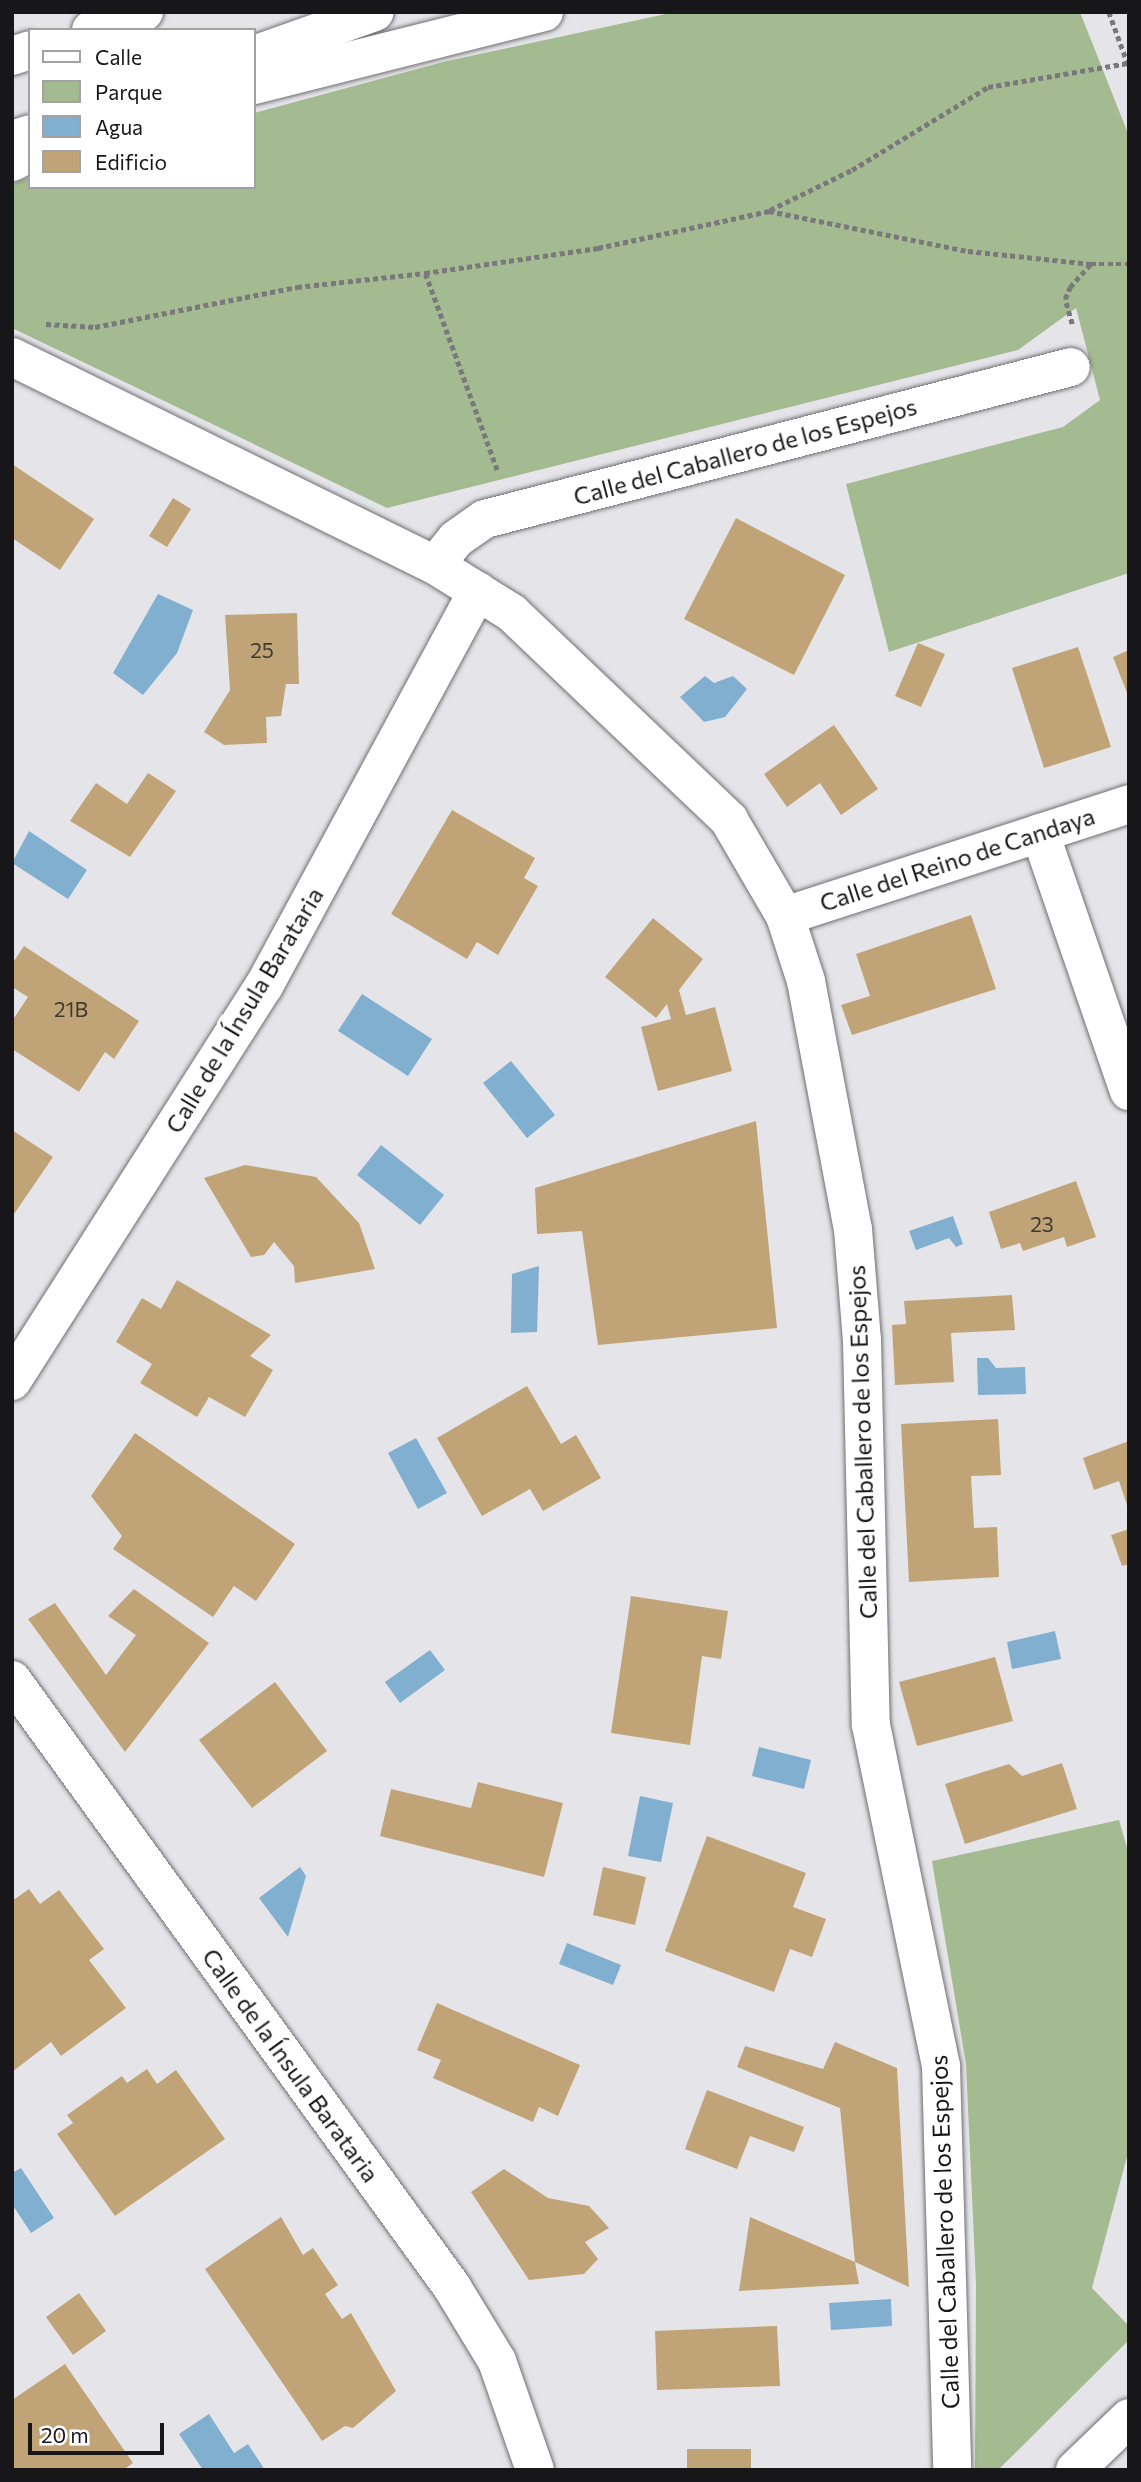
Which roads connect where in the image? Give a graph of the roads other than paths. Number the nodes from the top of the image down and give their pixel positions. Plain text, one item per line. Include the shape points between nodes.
1 (144, 12) edge
2 (375, 12) edge
3 (544, 12) edge
4 (97, 28) edge
5 (256, 54) edge
6 (256, 84) edge
7 (28, 154) edge
8 (12, 162) edge
9 (12, 357) edge
10 (1071, 367) road end
11 (435, 565) junction
12 (478, 591) junction
13 (1129, 804) edge
14 (1040, 833) junction
15 (785, 916) junction
16 (1129, 1091) edge
17 (12, 1381) edge
18 (12, 1680) edge
19 (1129, 2418) edge
20 (536, 2470) edge
21 (952, 2470) edge
22 (1075, 2470) edge

1 - 4 main road
2 - 5 main road
3 - 6 main road
7 - 8 main road
9 - 11 main road, Calle del Caballero de los Espejos
10 - 11 main road, Calle del Caballero de los Espejos via 485,519 456,539
11 - 12 main road, Calle del Caballero de los Espejos
12 - 15 main road, Calle del Caballero de los Espejos via 541,636 720,811 757,860
12 - 17 main road, Calle de la Ínsula Barataria via 264,986
13 - 14 main road, Calle del Reino de Candaya
14 - 15 main road, Calle del Reino de Candaya
14 - 16 main road
15 - 21 main road, Calle del Caballero de los Espejos via 812,1006 853,1229 862,1340 871,1725 941,2066
18 - 20 main road, Calle de la Ínsula Barataria via 453,2287 497,2361
19 - 22 main road

